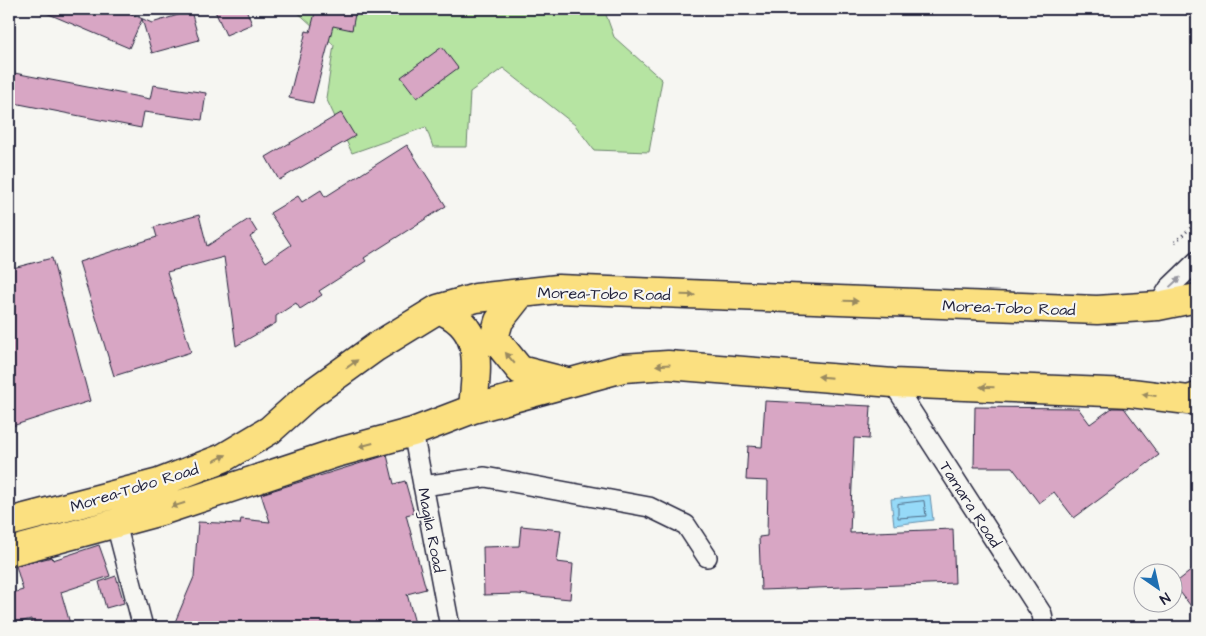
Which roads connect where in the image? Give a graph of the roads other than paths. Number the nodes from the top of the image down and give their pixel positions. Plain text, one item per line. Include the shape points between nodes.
1 (1197, 261) edge
2 (521, 293) junction
3 (1197, 298) edge
4 (1158, 306) junction
5 (438, 309) junction
6 (569, 383) junction
7 (893, 383) junction
8 (1194, 400) edge
9 (473, 409) junction
10 (270, 430) junction
11 (413, 432) junction
12 (310, 462) junction
13 (423, 486) junction
14 (9, 522) edge
15 (116, 524) junction
16 (9, 552) edge
17 (706, 557) dead end
18 (143, 627) edge
19 (450, 627) edge
20 (1044, 627) edge

4 -> 1 street via 1169,288
2 -> 4 highway, Morea-Tobo Road via 558,289 1054,310
2 - 5 highway, Morea-Tobo Road via 476,298
6 -> 2 highway via 520,370 494,338 498,320
3 - 4 highway, Morea-Tobo Road
5 - 9 highway via 464,324 473,342 477,356
10 -> 5 highway, Morea-Tobo Road via 308,396
7 -> 6 highway, Morea-Tobo Road via 668,365 623,368
6 - 9 highway, Morea-Tobo Road
8 -> 7 highway, Morea-Tobo Road via 1131,393
7 - 20 street, Tamara Road via 1042,614
9 - 11 highway, Morea-Tobo Road
10 - 12 highway via 270,448 278,457
14 -> 10 highway, Morea-Tobo Road via 159,483 223,458
11 -> 12 highway, Morea-Tobo Road
11 - 13 street, Magila Road
12 -> 15 highway, Morea-Tobo Road
13 - 17 street via 484,477 649,507 686,525
13 - 19 street, Magila Road
15 - 16 highway, Morea-Tobo Road
15 - 18 street

